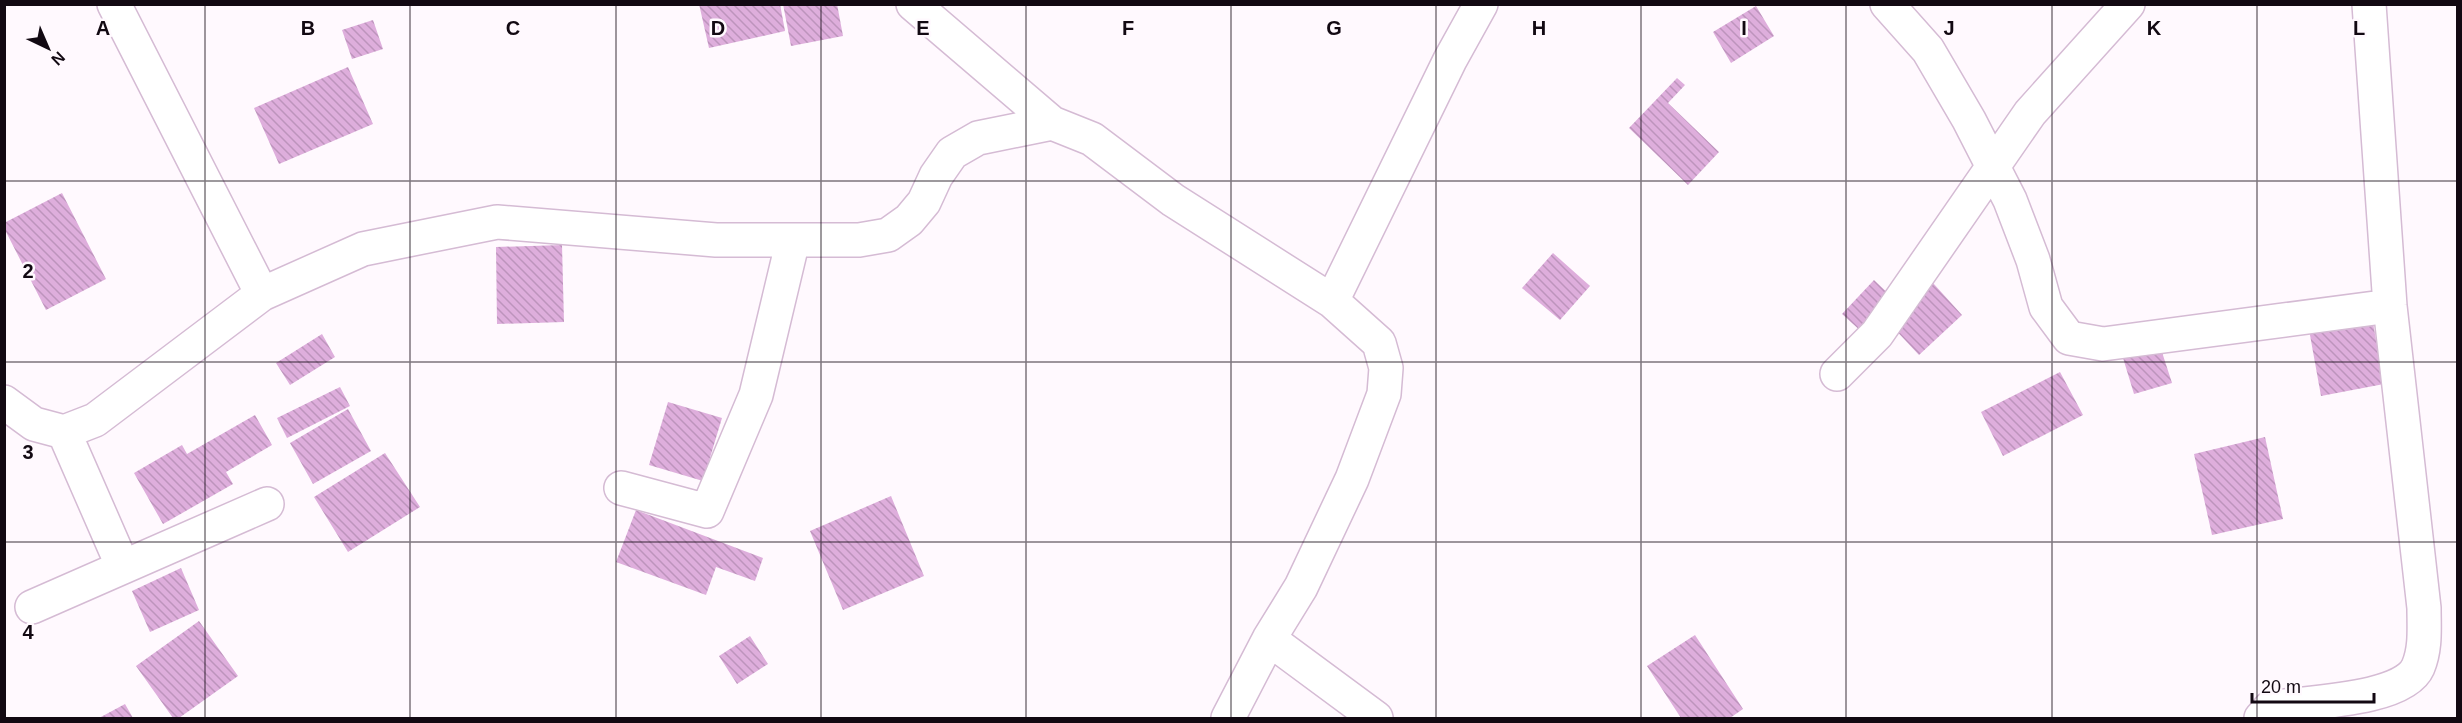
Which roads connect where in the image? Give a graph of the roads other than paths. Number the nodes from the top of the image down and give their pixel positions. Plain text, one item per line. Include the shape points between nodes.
1 (114, 4) edge
2 (913, 4) edge
3 (1480, 4) edge
4 (1887, 4) edge
5 (2128, 4) edge
6 (2369, 4) edge
7 (1052, 123) junction
8 (1993, 167) junction
9 (793, 240) junction
10 (262, 294) junction
11 (1332, 301) junction
12 (2390, 306) junction
13 (1837, 374) dead end
14 (4, 402) edge
15 (64, 432) junction
16 (621, 488) dead end
17 (267, 504) dead end
18 (123, 567) junction
19 (32, 607) dead end
20 (1269, 639) junction
21 (1228, 718) edge
22 (1376, 718) edge
23 (2261, 718) edge

1 - 10 street
2 - 7 street
3 - 11 street
4 - 8 street via 1928,50
5 - 8 street via 2030,113
6 - 12 street
7 - 9 street via 978,138 952,153 924,202 909,220 888,235 859,240
7 - 11 street via 1092,139 1173,200
8 - 12 street via 2010,200 2046,307 2069,338 2103,344
8 - 13 street via 1877,334
9 - 10 street via 716,240 497,222 363,249
9 - 16 street via 756,395 707,512
10 - 15 street via 95,420
11 - 20 street via 1379,344 1386,368 1384,394 1352,479 1301,587
12 - 23 street via 2424,608 2421,658 2417,670 2404,684 2383,692 2270,708
14 - 15 street via 34,424
15 - 18 street
17 - 18 street
18 - 19 street
20 - 21 street
20 - 22 street

